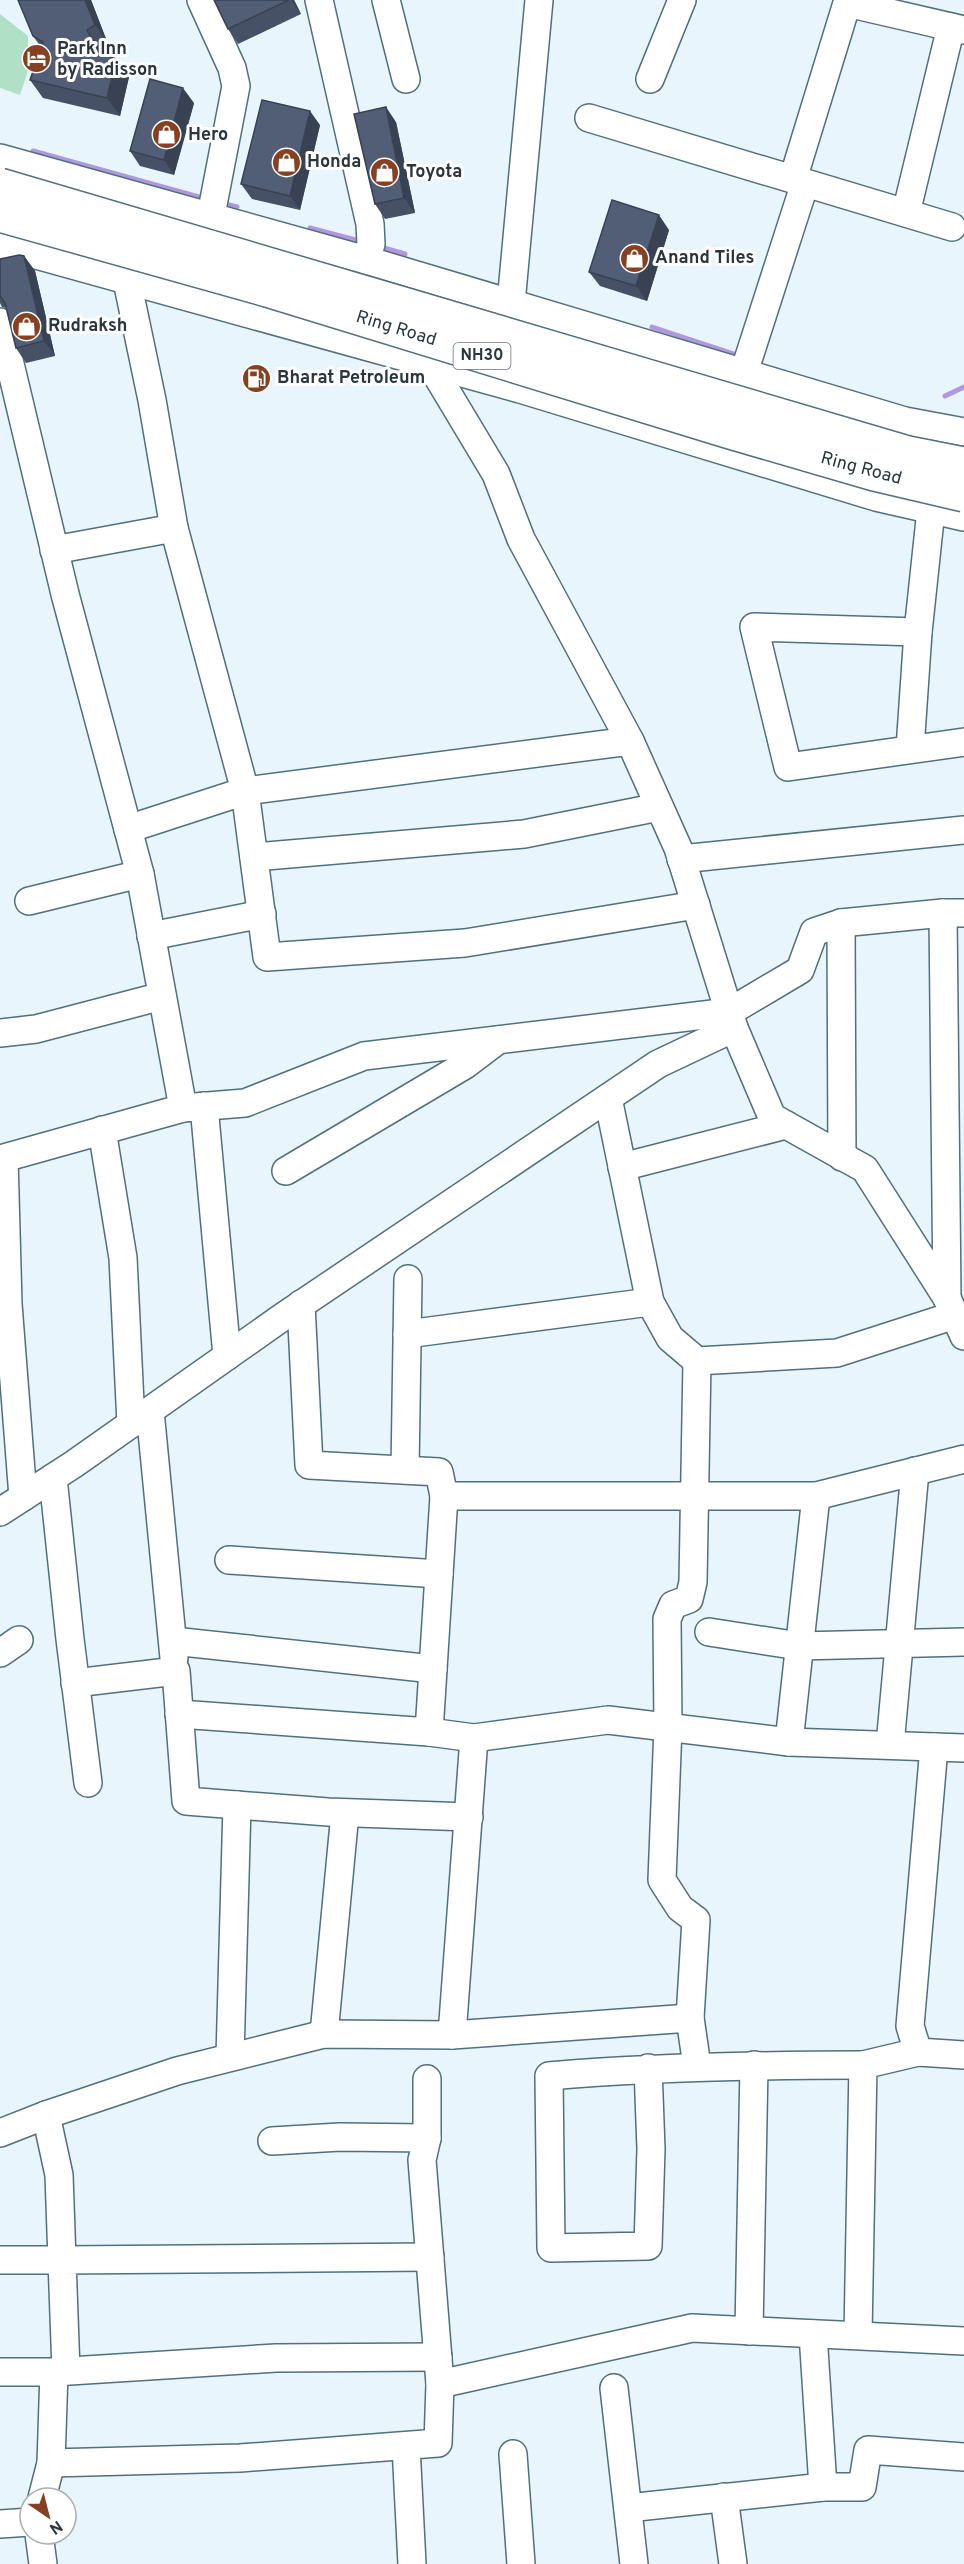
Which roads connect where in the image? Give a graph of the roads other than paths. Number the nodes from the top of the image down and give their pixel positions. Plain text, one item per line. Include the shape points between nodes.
1 (201, 0) edge
2 (318, 0) edge
3 (386, 0) edge
4 (539, 0) edge
5 (682, 0) edge
6 (957, 28) edge
7 (406, 79) dead end
8 (650, 79) dead end
9 (589, 118) dead end
10 (0, 158) edge
11 (799, 181) junction
12 (0, 185) edge
13 (214, 203) junction
14 (906, 213) junction
15 (0, 215) edge
16 (952, 227) dead end
17 (0, 245) edge
18 (369, 245) junction
19 (127, 281) junction
20 (511, 296) junction
21 (0, 322) edge
22 (430, 364) junction
23 (744, 373) junction
24 (964, 432) edge
25 (720, 449) junction
26 (964, 464) edge
27 (964, 495) edge
28 (932, 510) junction
29 (964, 517) edge
30 (174, 528) junction
31 (54, 550) junction
32 (918, 633) junction
33 (630, 741) junction
34 (964, 742) edge
35 (910, 749) junction
36 (245, 791) junction
37 (659, 807) junction
38 (128, 829) junction
39 (964, 830) edge
40 (254, 857) junction
41 (681, 858) junction
42 (140, 874) junction
43 (29, 901) dead end
44 (696, 905) junction
45 (953, 913) edge
46 (262, 914) junction
47 (842, 923) junction
48 (151, 936) junction
49 (162, 996) junction
50 (732, 1020) junction
51 (0, 1033) edge
52 (499, 1039) junction
53 (608, 1098) junction
54 (194, 1107) junction
55 (786, 1125) junction
56 (102, 1130) junction
57 (842, 1157) junction
58 (2, 1158) edge
59 (622, 1167) junction
60 (286, 1171) dead end
61 (408, 1279) dead end
62 (650, 1302) junction
63 (301, 1304) junction
64 (955, 1316) edge
65 (407, 1334) junction
66 (227, 1356) junction
67 (697, 1361) junction
68 (141, 1417) junction
69 (964, 1459) edge
70 (405, 1470) junction
71 (915, 1471) junction
72 (53, 1478) junction
73 (695, 1495) junction
74 (444, 1496) junction
75 (816, 1496) junction
76 (23, 1497) junction
77 (0, 1512) edge
78 (229, 1560) dead end
79 (439, 1574) junction
80 (709, 1632) dead end
81 (173, 1641) junction
82 (964, 1642) edge
83 (899, 1645) junction
84 (799, 1646) junction
85 (434, 1669) junction
86 (176, 1671) junction
87 (75, 1683) junction
88 (179, 1714) junction
89 (668, 1727) junction
90 (429, 1732) junction
91 (474, 1738) junction
92 (789, 1742) junction
93 (890, 1745) junction
94 (934, 1747) junction
95 (964, 1748) edge
96 (88, 1783) dead end
97 (237, 1805) junction
98 (345, 1813) junction
99 (469, 1817) junction
100 (690, 2018) junction
101 (324, 2034) junction
102 (452, 2035) junction
103 (918, 2052) junction
104 (964, 2055) edge
105 (230, 2057) junction
106 (754, 2065) junction
107 (862, 2065) junction
108 (697, 2066) junction
109 (648, 2068) junction
110 (427, 2079) dead end
111 (46, 2115) junction
112 (0, 2133) edge
113 (427, 2138) junction
114 (272, 2141) dead end
115 (430, 2257) junction
116 (0, 2260) edge
117 (62, 2260) junction
118 (749, 2331) junction
119 (813, 2334) junction
120 (858, 2334) junction
121 (964, 2341) edge
122 (60, 2371) junction
123 (439, 2371) junction
124 (0, 2372) edge
125 (614, 2388) dead end
126 (406, 2446) junction
127 (513, 2454) dead end
128 (964, 2457) edge
129 (51, 2463) junction
130 (45, 2486) edge
131 (823, 2487) junction
132 (724, 2498) junction
133 (628, 2508) junction
134 (18, 2523) edge
135 (0, 2524) edge
136 (41, 2546) edge
137 (43, 2564) edge
138 (412, 2564) edge
139 (521, 2564) edge
140 (634, 2564) edge
141 (733, 2564) edge

1 - 13 street via 236,77
2 - 18 street
3 - 7 street
4 - 20 street
5 - 8 street
6 - 11 street via 847,3
6 - 14 street
9 - 11 street
10 - 13 street
11 - 14 street
11 - 23 street
12 - 26 highway, Ring Road / NH30, bridge via 908,453
13 - 18 street
14 - 16 street
15 - 27 highway, Ring Road / NH30, bridge via 267,290 874,474
17 - 19 street
18 - 20 street
19 - 22 street
19 - 30 street
20 - 23 street
21 - 31 street
22 - 25 street
22 - 33 street via 496,474 521,539
23 - 24 street via 906,421
23 - 25 street
25 - 28 street
28 - 29 street
28 - 32 street
30 - 31 street
30 - 36 street
31 - 38 street
32 - 35 street
32 - 35 street via 754,627 788,768
33 - 36 street
33 - 37 street
34 - 35 street
36 - 38 street
36 - 40 street
37 - 40 street via 524,834
37 - 41 street
38 - 42 street
39 - 41 street
40 - 46 street
41 - 44 street
42 - 43 street
42 - 48 street
44 - 46 street via 465,943 267,957
44 - 50 street
45 - 47 street
45 - 64 street
46 - 48 street
47 - 50 street via 814,932 800,970
47 - 57 street
48 - 49 street
49 - 51 street via 36,1029
49 - 54 street
50 - 52 street
50 - 53 street
50 - 55 street via 772,1117
52 - 54 street via 364,1056 245,1103
52 - 60 street via 465,1065
53 - 59 street
53 - 63 street
54 - 56 street
54 - 66 street
55 - 57 street
55 - 59 street
56 - 58 street
56 - 68 street via 123,1258
57 - 64 street via 865,1169
58 - 76 street via 8,1304
59 - 62 street
61 - 65 street
62 - 65 street
62 - 67 street via 670,1338
63 - 66 street
63 - 70 street via 309,1466
64 - 67 street via 837,1353
65 - 70 street
66 - 68 street
67 - 73 street
68 - 72 street
68 - 81 street
69 - 71 street
70 - 74 street via 439,1472
71 - 75 street
71 - 83 street
72 - 76 street
72 - 87 street
73 - 74 street
73 - 75 street
73 - 89 street via 689,1599 673,1605 667,1619
74 - 79 street
75 - 84 street
76 - 77 street
78 - 79 street
79 - 85 street
80 - 84 street
81 - 85 street
81 - 86 street
82 - 83 street
83 - 84 street
83 - 93 street
84 - 92 street
85 - 90 street
86 - 87 street
86 - 88 street
87 - 96 street
88 - 90 street
88 - 97 street via 186,1801
89 - 91 street via 608,1720
89 - 92 street
89 - 100 street via 662,1880 680,1908 696,1920
90 - 91 street
91 - 99 street
92 - 93 street
93 - 94 street
94 - 95 street
94 - 103 street via 910,2026
97 - 98 street
97 - 105 street
98 - 99 street
98 - 101 street
99 - 102 street
100 - 102 street
100 - 108 street
101 - 102 street
101 - 105 street
103 - 104 street
103 - 107 street
105 - 111 street
106 - 107 street
106 - 108 street
106 - 118 street
107 - 120 street
108 - 109 street
109 - 109 street via 549,2076 551,2248 648,2246
110 - 113 street
111 - 112 street
111 - 117 street via 59,2175
113 - 114 street
113 - 115 street via 422,2160
115 - 117 street
115 - 123 street
116 - 117 street
117 - 122 street
118 - 119 street
118 - 123 street via 692,2328
119 - 120 street
119 - 131 street
120 - 121 street
122 - 123 street via 276,2358
122 - 124 street
122 - 129 street
123 - 126 street via 438,2443
125 - 133 street
126 - 129 street via 240,2458
126 - 138 street
127 - 139 street
128 - 131 street via 868,2450 862,2487
129 - 130 street
131 - 132 street
132 - 133 street
132 - 141 street
133 - 140 street
134 - 135 street
136 - 137 street

